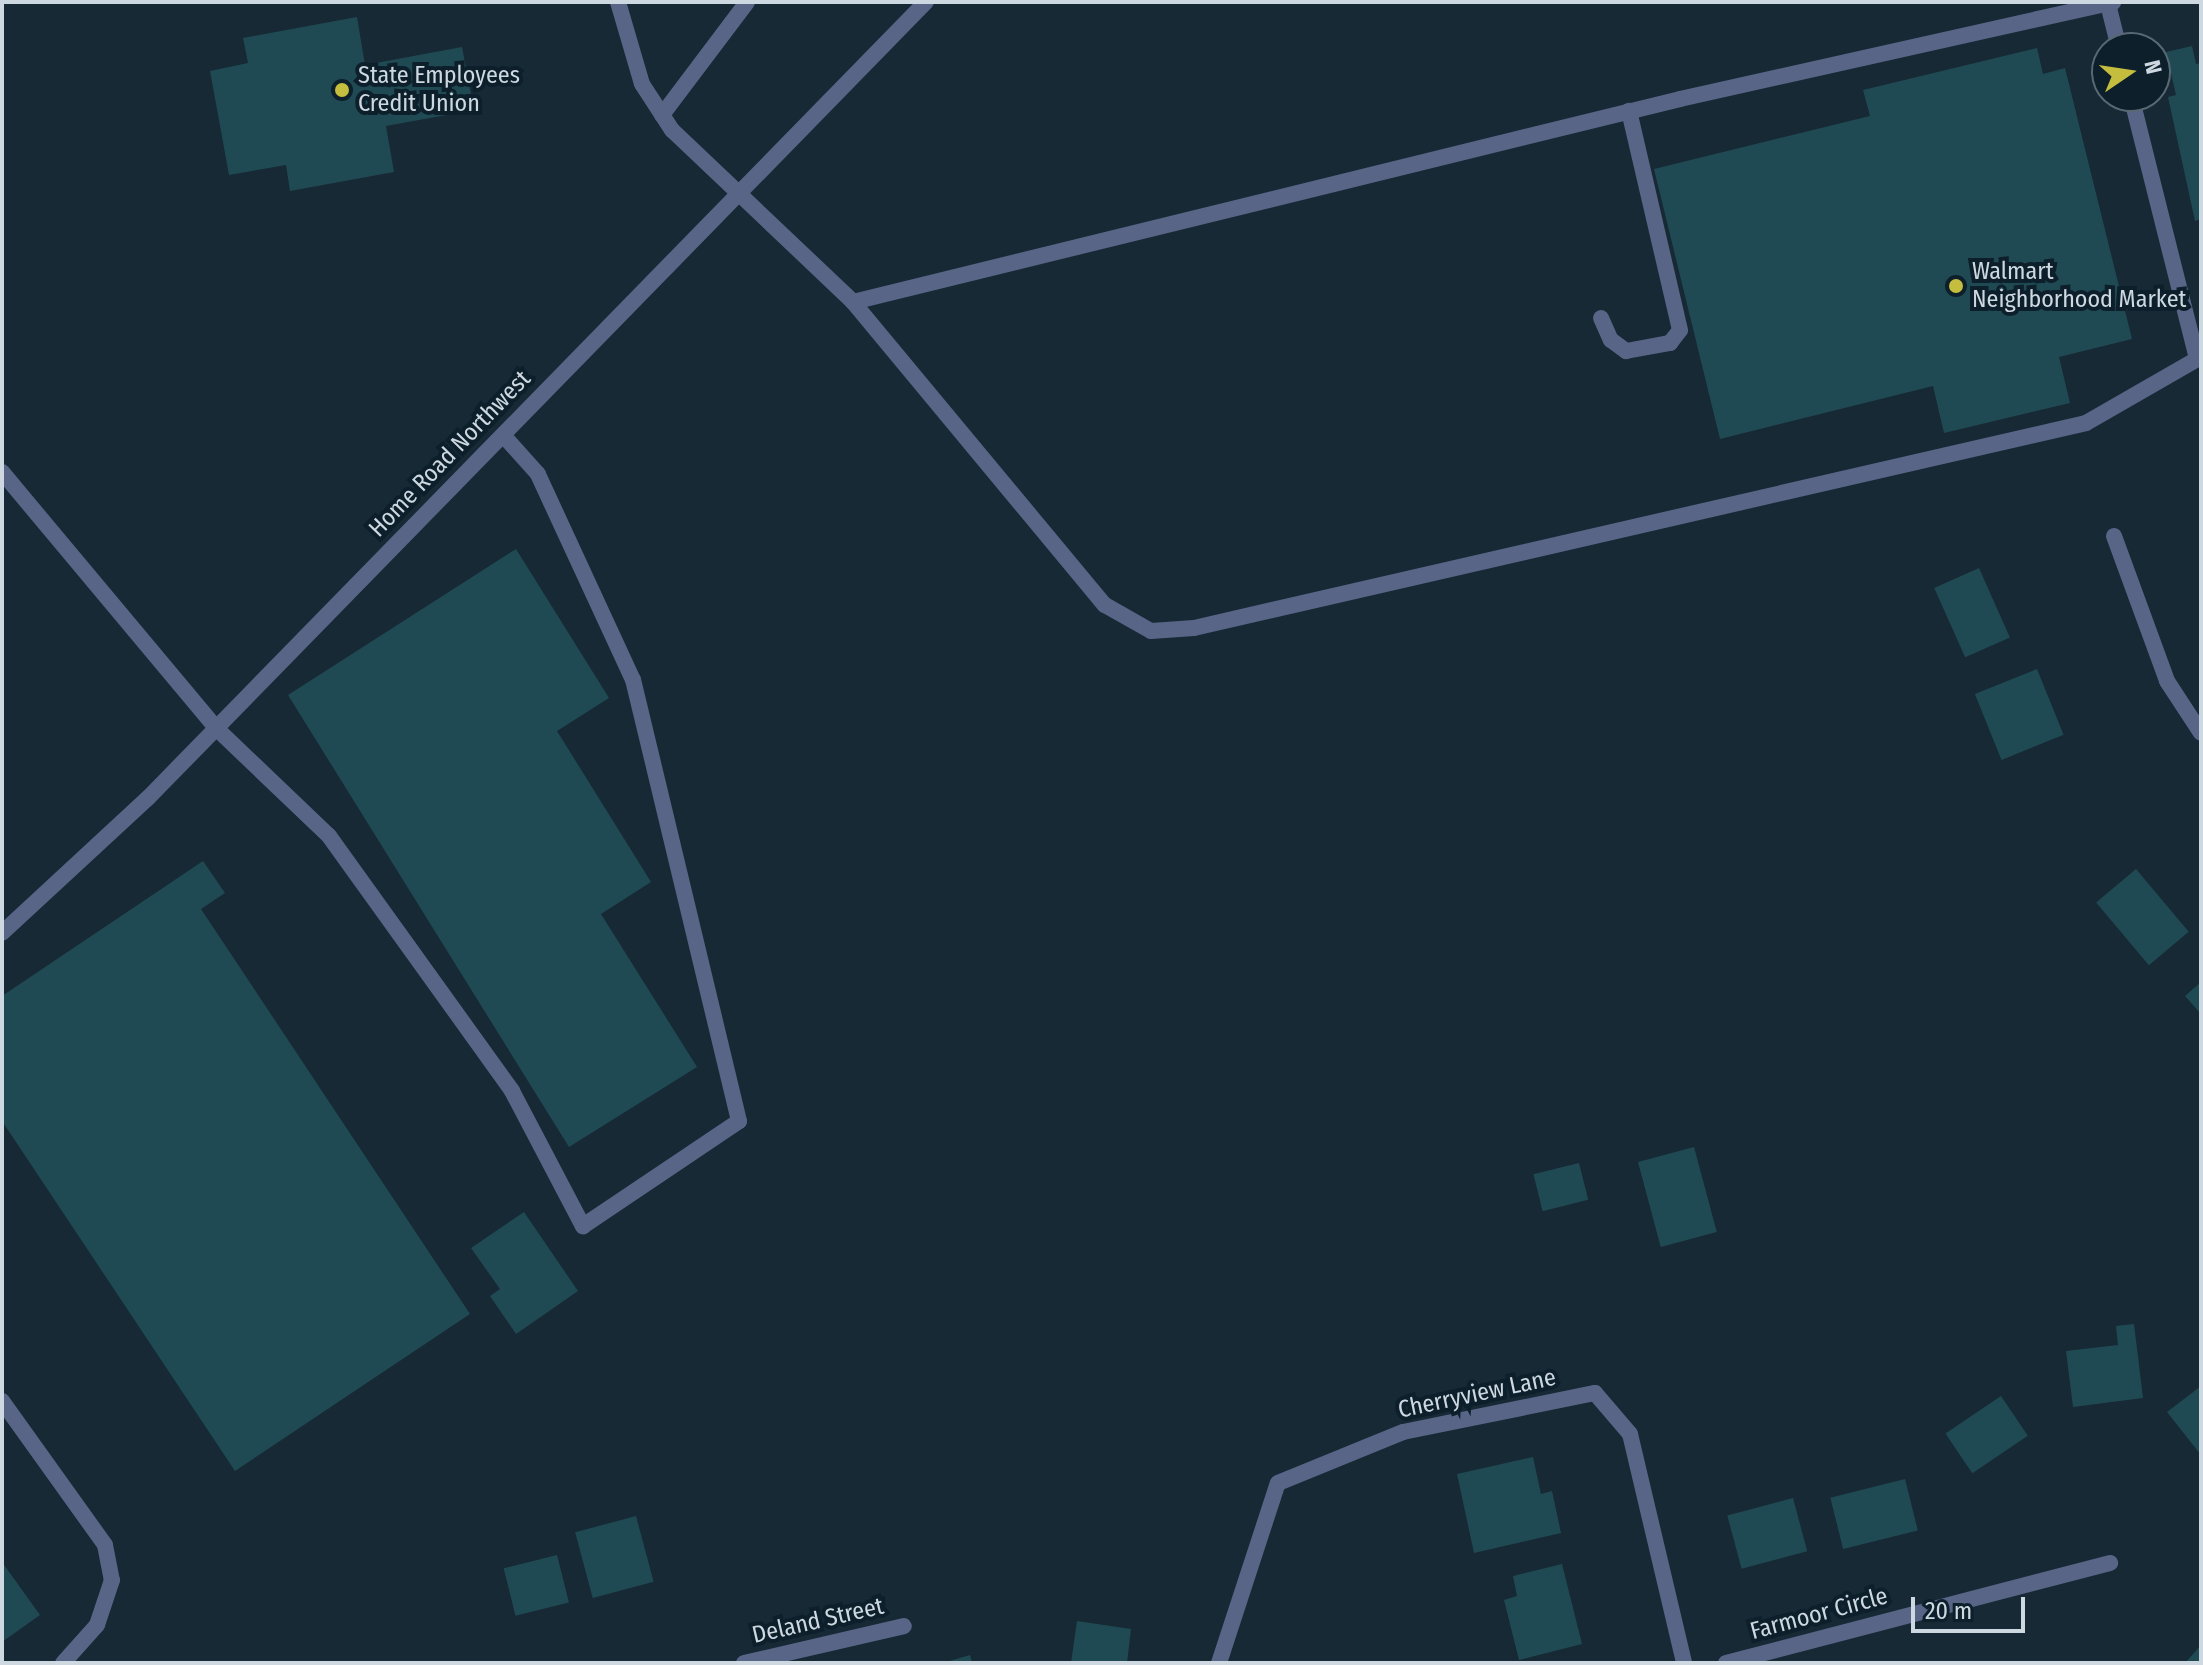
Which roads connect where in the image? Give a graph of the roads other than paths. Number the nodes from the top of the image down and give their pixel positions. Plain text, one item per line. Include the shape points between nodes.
1 (618, 2) edge
2 (747, 2) edge
3 (926, 2) edge
4 (2110, 3) edge
5 (2116, 32) edge
6 (1629, 111) junction
7 (2135, 112) edge
8 (662, 115) junction
9 (741, 191) junction
10 (853, 302) junction
11 (1601, 318) dead end
12 (2199, 358) edge
13 (503, 435) junction
14 (2, 472) edge
15 (2114, 536) dead end
16 (216, 728) junction
17 (2201, 733) edge
18 (2, 933) edge
19 (2, 1401) edge
20 (2110, 1563) dead end
21 (904, 1626) dead end
22 (63, 1663) edge
23 (744, 1663) edge
24 (1219, 1663) edge
25 (1684, 1663) edge
26 (1726, 1663) edge

1 - 8 street via 642,84
2 - 8 street
3 - 9 street, Home Road Northwest
4 - 5 street
4 - 6 street
6 - 10 street
6 - 11 street via 1680,330 1670,343 1626,351 1611,340
7 - 12 street
8 - 9 street
9 - 10 street
9 - 13 street, Home Road Northwest
10 - 12 street via 1105,605 1151,631 1209,625 2086,423
13 - 16 street, Home Road Northwest
13 - 16 street via 538,474 633,680 739,1121 583,1226 512,1091 422,962 329,836
14 - 16 street
15 - 17 street via 2167,681
16 - 18 street, Home Road Northwest
19 - 22 street via 105,1545 112,1580 97,1625
20 - 26 street, Farmoor Circle
21 - 23 street, Deland Street
24 - 25 street, Cherryview Lane via 1278,1483 1403,1432 1595,1393 1630,1434

